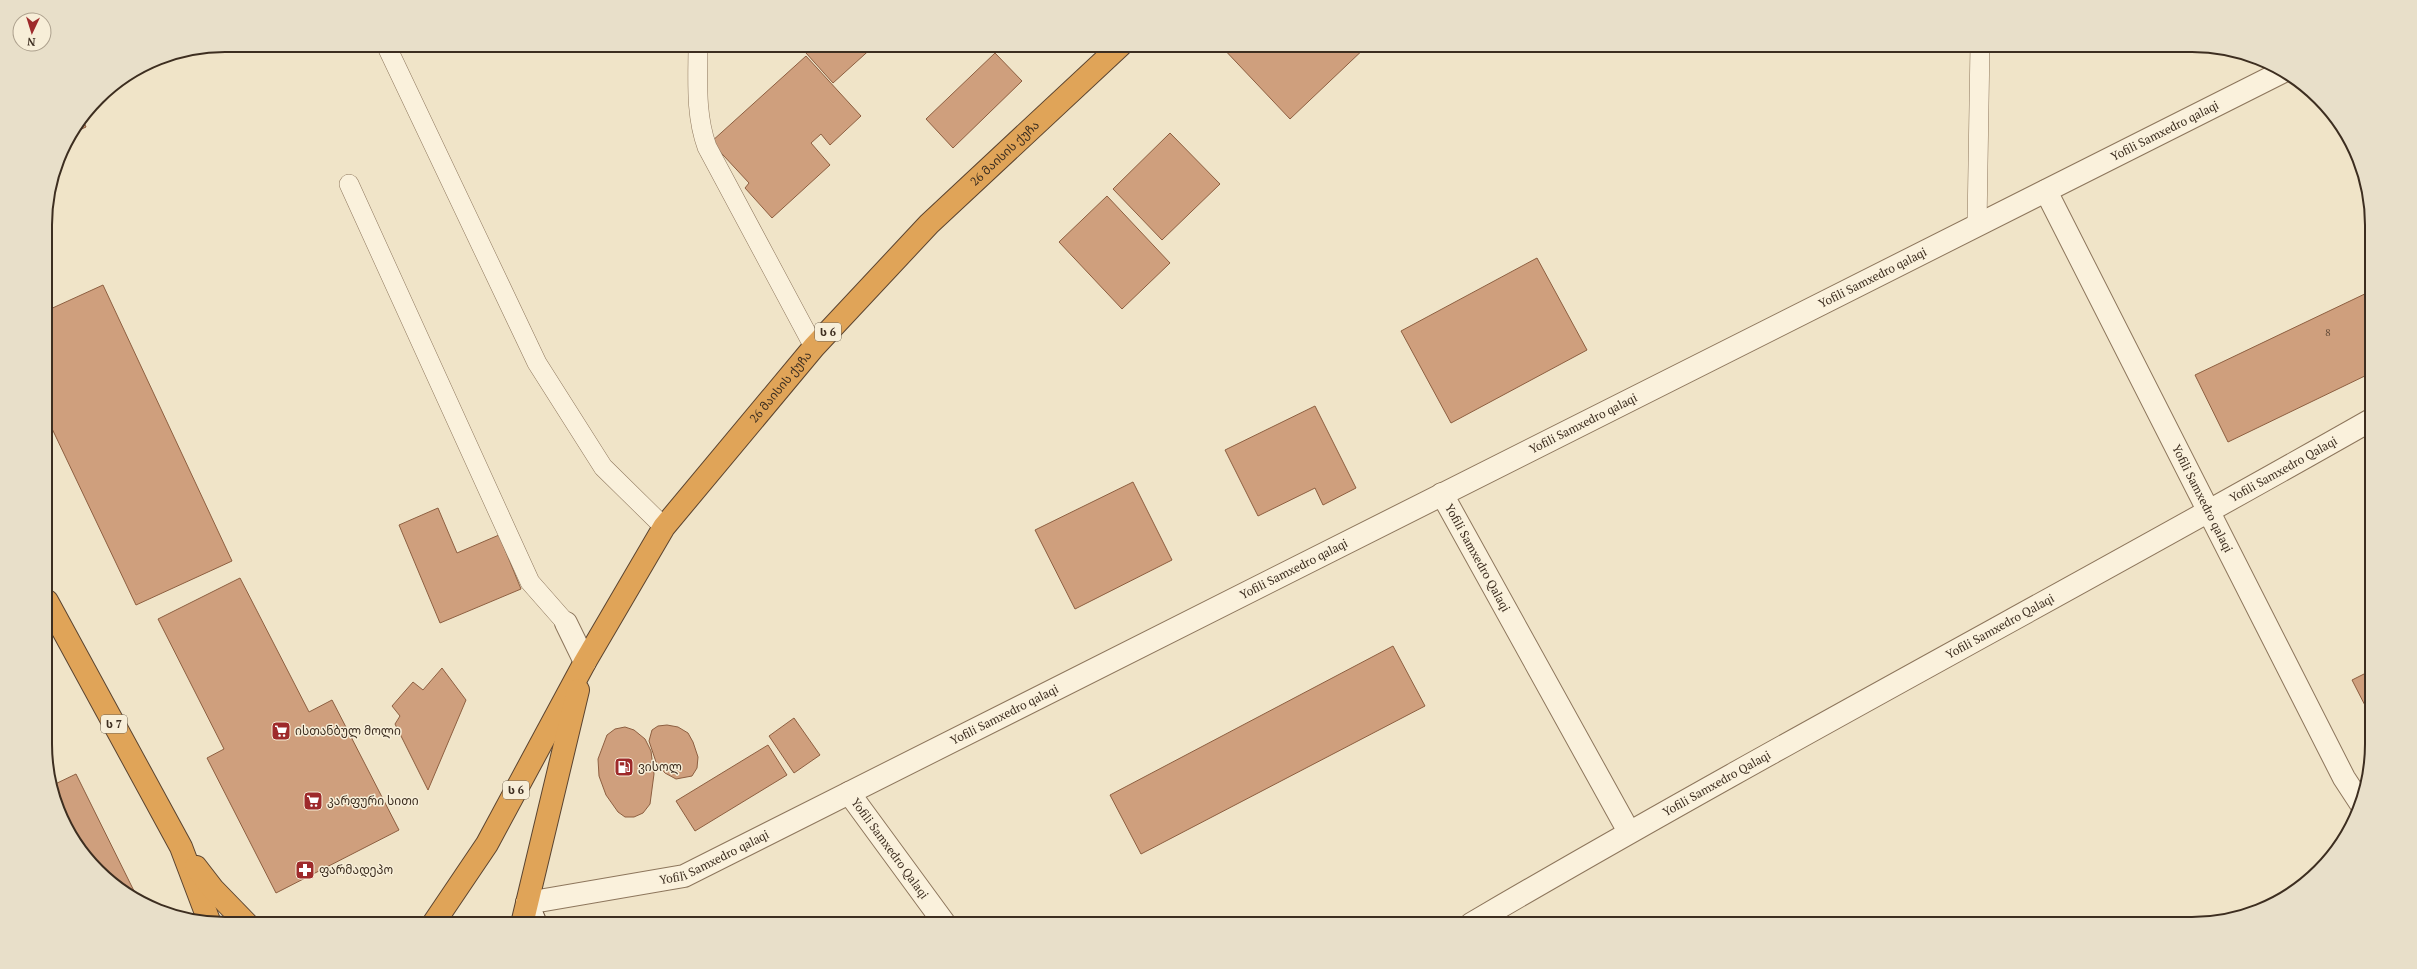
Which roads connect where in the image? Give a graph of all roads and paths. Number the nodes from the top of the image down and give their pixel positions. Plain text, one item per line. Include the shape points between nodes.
1 (389, 52) edge
2 (698, 52) edge
3 (1114, 52) edge
4 (1980, 52) edge
5 (2277, 74) edge
6 (349, 184) dead end
7 (2046, 190) junction
8 (1977, 225) junction
9 (814, 347) junction
10 (2365, 423) edge
11 (1442, 494) junction
12 (2209, 512) junction
13 (664, 527) junction
14 (52, 608) edge
15 (566, 623) joint
16 (585, 662) junction
17 (849, 793) junction
18 (2357, 796) edge
19 (1629, 832) junction
20 (181, 847) junction
21 (527, 903) junction
22 (207, 916) edge
23 (240, 917) edge
24 (435, 917) edge
25 (524, 917) edge
26 (533, 917) edge
27 (940, 917) edge
28 (1483, 917) edge

1 - 13 lane via 537,363 603,467
2 - 9 lane via 698,108 700,128 707,147
3 - 9 highway, 26 მაისის ქუჩა / ს 6 via 930,224
4 - 8 lane
5 - 7 street, Yofili Samxedro qalaqi
6 - 15 lane via 530,582
7 - 8 street, Yofili Samxedro qalaqi
7 - 12 street, Yofili Samxedro qalaqi
8 - 11 street, Yofili Samxedro qalaqi
9 - 13 highway, 26 მაისის ქუჩა / ს 6
10 - 12 street, Yofili Samxedro Qalaqi
11 - 17 street, Yofili Samxedro qalaqi
11 - 19 street, Yofili Samxedro Qalaqi
12 - 18 street, Yofili Samxedro qalaqi via 2344,778
12 - 19 street, Yofili Samxedro Qalaqi
13 - 16 highway, 26 მაისის ქუჩა / ს 6
14 - 20 highway, ს 7
15 - 16 street
16 - 21 highway, ს 6
16 - 24 highway, ს 6 via 487,844
17 - 21 street, Yofili Samxedro qalaqi via 684,876
17 - 27 street, Yofili Samxedro Qalaqi
19 - 28 street, Yofili Samxedro Qalaqi
20 - 22 highway, ს 7
20 - 23 highway, ს 7 via 213,890
21 - 25 highway, ს 6
21 - 26 street

